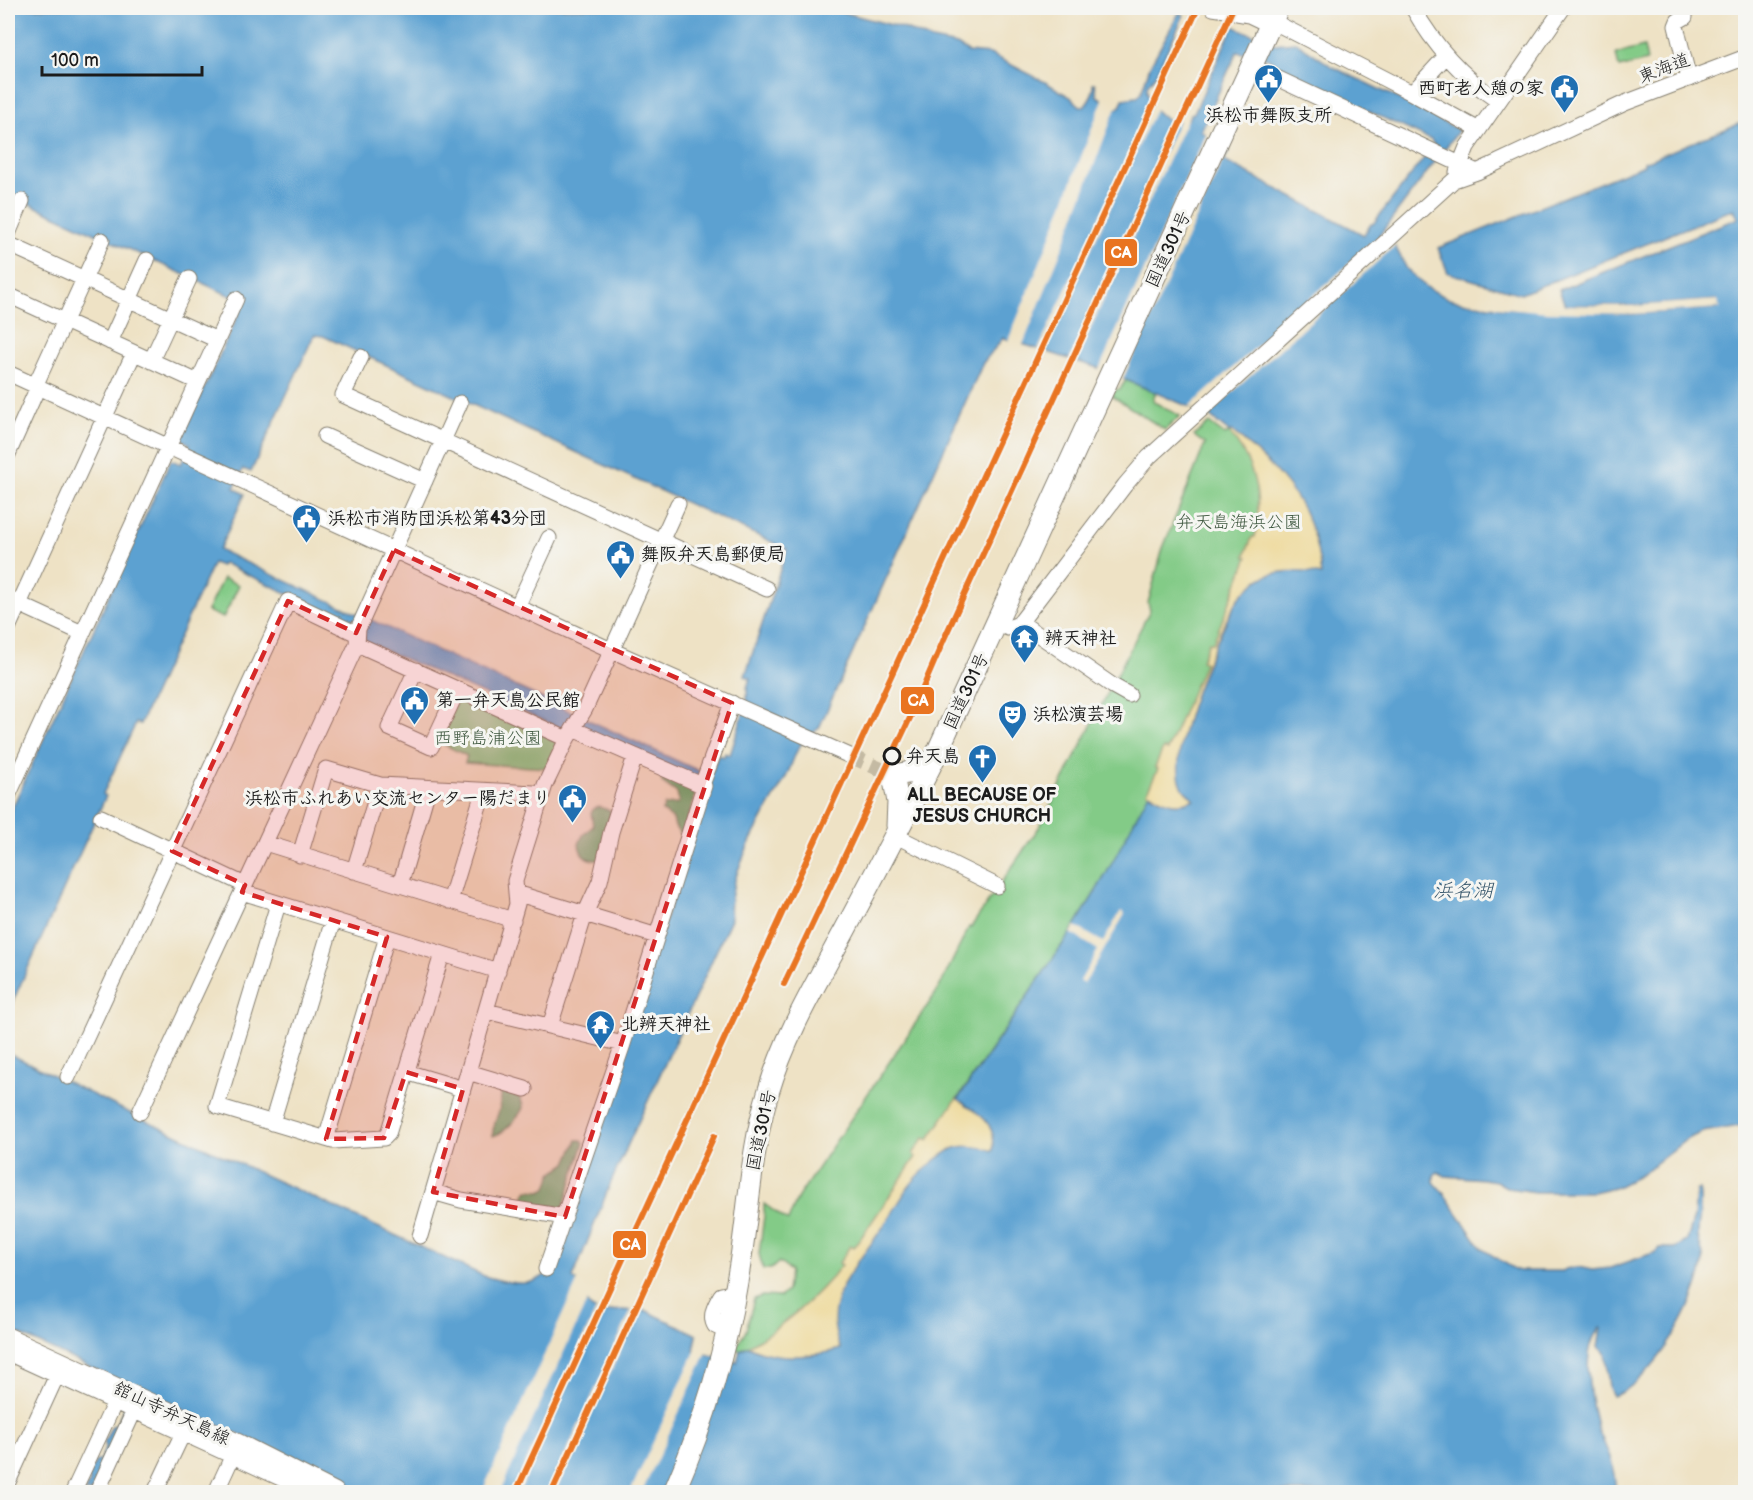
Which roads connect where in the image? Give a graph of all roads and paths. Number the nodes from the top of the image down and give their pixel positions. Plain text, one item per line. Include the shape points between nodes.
1 (1413, 8) edge
2 (1684, 8) edge
3 (1225, 10) edge
4 (1555, 10) edge
5 (1272, 22) edge
6 (1446, 56) junction
7 (1746, 57) edge
8 (1253, 62) junction
9 (1689, 79) junction
10 (1412, 93) junction
11 (1498, 101) junction
12 (1479, 130) junction
13 (1460, 164) junction
14 (1477, 172) junction
15 (1454, 180) junction
16 (22, 201) dead end
17 (8, 234) edge
18 (102, 240) dead end
19 (8, 244) edge
20 (147, 260) dead end
21 (189, 279) dead end
22 (84, 280) junction
23 (8, 295) edge
24 (236, 299) dead end
25 (129, 300) junction
26 (170, 319) junction
27 (65, 321) junction
28 (217, 340) junction
29 (110, 342) junction
30 (134, 353) junction
31 (361, 357) dead end
32 (151, 361) junction
33 (8, 373) edge
34 (198, 382) junction
35 (37, 386) junction
36 (460, 403) dead end
37 (104, 417) junction
38 (325, 436) dead end
39 (443, 441) junction
40 (168, 447) junction
41 (8, 454) edge
42 (425, 482) junction
43 (678, 504) dead end
44 (549, 538) dead end
45 (661, 541) junction
46 (394, 550) junction
47 (767, 589) dead end
48 (13, 602) edge
49 (518, 607) junction
50 (1020, 622) junction
51 (997, 624) junction
52 (8, 628) edge
53 (359, 631) junction
54 (82, 633) junction
55 (611, 650) junction
56 (416, 670) junction
57 (458, 689) junction
58 (1129, 695) dead end
59 (736, 705) junction
60 (574, 728) junction
61 (636, 756) junction
62 (850, 756) tunnel mouth
63 (934, 759) junction
64 (704, 780) junction
65 (380, 785) junction
66 (427, 788) junction
67 (481, 791) junction
68 (8, 796) edge
69 (541, 796) junction
70 (101, 818) dead end
71 (896, 836) junction
72 (265, 843) junction
73 (172, 851) junction
74 (300, 855) junction
75 (354, 871) junction
76 (400, 885) junction
77 (997, 886) dead end
78 (244, 888) junction
79 (516, 893) junction
80 (450, 901) junction
81 (278, 904) junction
82 (585, 914) junction
83 (333, 920) junction
84 (513, 920) junction
85 (657, 936) junction
86 (387, 937) junction
87 (442, 954) junction
88 (498, 971) junction
89 (486, 1011) junction
90 (550, 1026) junction
91 (622, 1044) junction
92 (406, 1072) junction
93 (468, 1072) junction
94 (68, 1077) dead end
95 (463, 1089) junction
96 (525, 1089) dead end
97 (140, 1112) dead end
98 (272, 1123) junction
99 (326, 1139) junction
100 (433, 1192) junction
101 (565, 1217) junction
102 (420, 1236) dead end
103 (546, 1269) dead end
104 (8, 1337) edge
105 (8, 1353) edge
106 (57, 1375) junction
107 (126, 1402) junction
108 (183, 1433) junction
109 (233, 1455) junction
110 (8, 1482) edge
111 (279, 1486) edge
112 (73, 1492) edge
113 (97, 1492) edge
114 (155, 1492) edge
115 (216, 1492) edge
116 (311, 1492) edge
117 (335, 1492) edge
118 (674, 1492) edge

1 - 6 street
2 - 9 street via 1685,16 1676,26
3 - 5 street
4 - 11 street
5 - 8 highway, 国道301号
5 - 10 street
6 - 10 street
6 - 11 street
7 - 9 street, 東海道
8 - 13 street
8 - 51 highway, 国道301号
9 - 14 street, 東海道 via 1596,116
10 - 12 street
11 - 12 street
12 - 13 street
13 - 14 street
13 - 15 street
14 - 15 street, 東海道
15 - 50 street via 1168,438 1137,471
16 - 17 street
18 - 22 street
19 - 22 street
20 - 25 street
21 - 26 street
22 - 25 street
22 - 27 street
23 - 27 street
24 - 28 street
25 - 26 street
25 - 29 street
26 - 28 street
26 - 32 street
27 - 29 street
27 - 35 street
28 - 34 street
29 - 30 street
30 - 32 street
30 - 37 street
31 - 39 street via 343,395
32 - 34 street
33 - 35 street
34 - 40 street
35 - 37 street
35 - 41 street
36 - 39 street
37 - 40 street
37 - 48 street
38 - 42 street
39 - 42 street
39 - 45 street
40 - 46 street
40 - 54 street
42 - 46 street
43 - 45 street
44 - 49 street
45 - 47 street
45 - 55 street
46 - 49 street
46 - 53 street
48 - 52 street
48 - 54 street
49 - 55 street
50 - 51 street via 1008,628
50 - 58 street
51 - 63 highway, 国道301号
53 - 56 street
53 - 72 street
53 - 73 street via 288,601
54 - 68 street
55 - 59 street
55 - 60 street
56 - 57 street
56 - 57 street via 390,728 428,753
57 - 60 street
59 - 62 street
59 - 64 street
60 - 61 street
60 - 69 street
61 - 64 street
61 - 82 street via 600,881
63 - 71 highway, 国道301号
63 - 71 highway via 907,773 890,774 898,802
64 - 85 street
65 - 66 street
65 - 74 street via 326,769
65 - 75 street
66 - 67 street
66 - 76 street
67 - 69 street
67 - 80 street
69 - 79 street via 515,881
70 - 73 street
71 - 77 street
71 - 118 highway, 国道301号 via 809,997 774,1075 759,1126 722,1353 701,1424
72 - 74 street
72 - 78 street
73 - 78 street
73 - 94 street
74 - 75 street
75 - 76 street
76 - 80 street
78 - 81 street
78 - 97 street
79 - 82 street
79 - 84 street
80 - 84 street
81 - 83 street
81 - 98 street via 217,1106
82 - 85 street
82 - 90 street
83 - 86 street
83 - 98 street
84 - 88 street
85 - 91 street
86 - 87 street
86 - 99 street
87 - 88 street
87 - 92 street
88 - 89 street
89 - 90 street
89 - 93 street
90 - 91 street
91 - 101 street
92 - 95 street
92 - 99 street via 384,1138
93 - 95 street
93 - 96 street
95 - 100 street
98 - 99 street
100 - 101 street
100 - 102 street
101 - 103 street
104 - 107 main road, 舘山寺弁天島線
105 - 106 street
106 - 107 street
106 - 110 street
107 - 108 street
107 - 112 street
107 - 113 street
107 - 117 main road, 舘山寺弁天島線 via 240,1444
108 - 109 street
108 - 114 street
109 - 111 street
109 - 115 street
111 - 116 street

